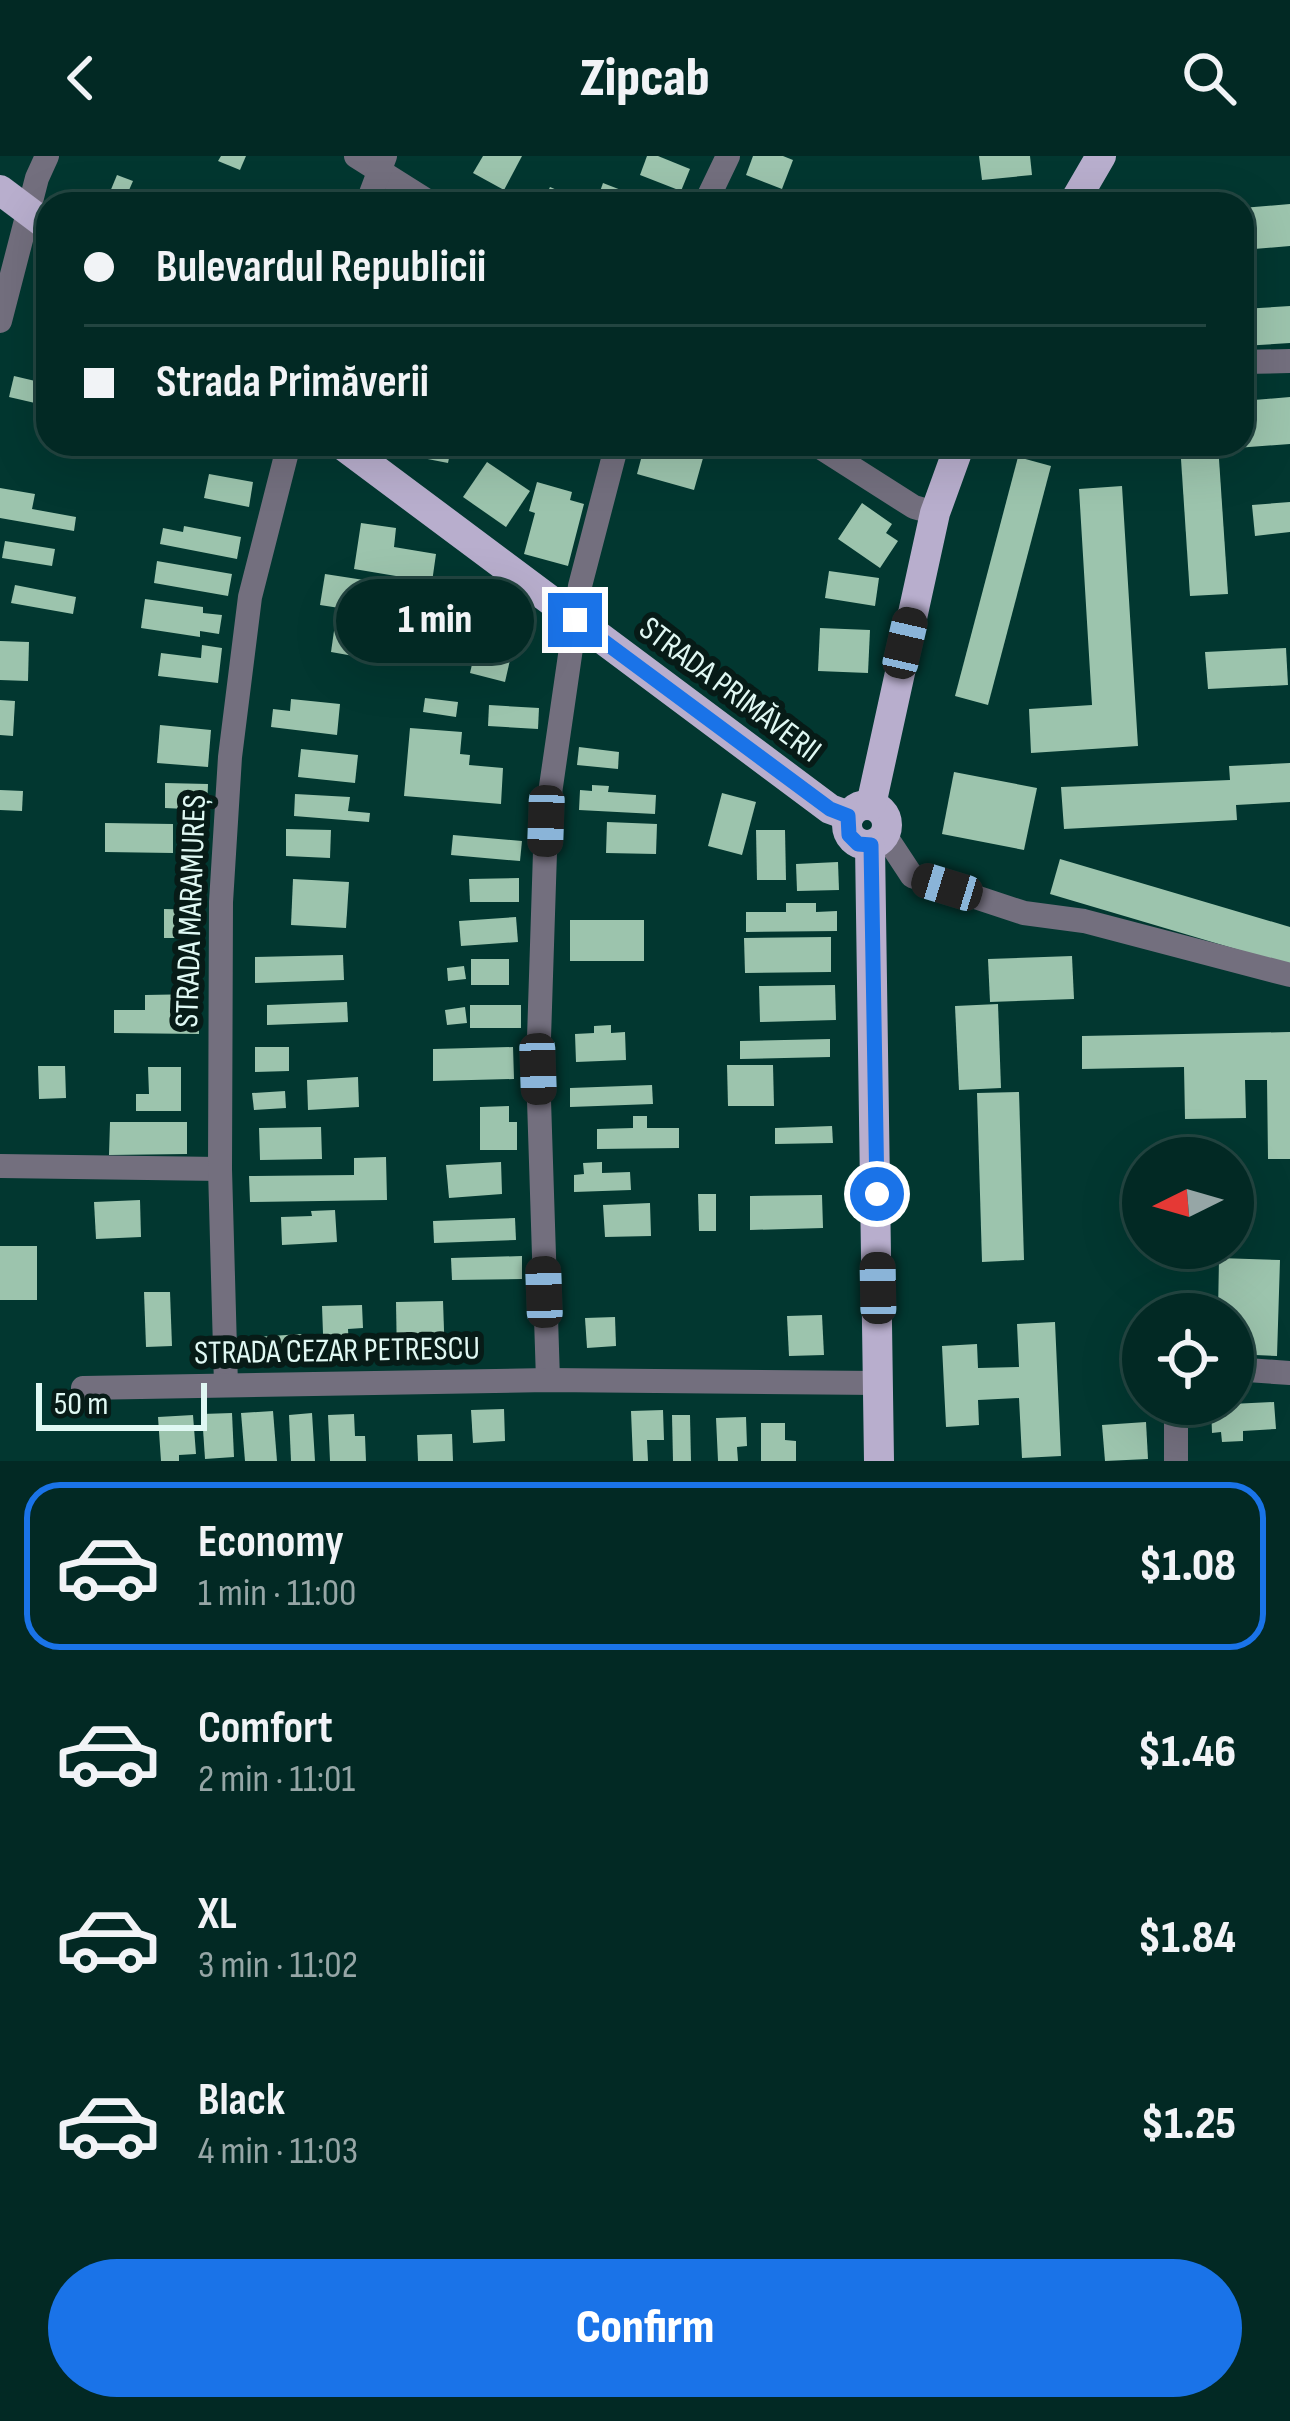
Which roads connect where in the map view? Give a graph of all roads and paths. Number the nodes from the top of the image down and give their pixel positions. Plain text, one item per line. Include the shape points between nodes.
1 (46, 156) edge
2 (356, 156) edge
3 (728, 156) edge
4 (1101, 156) edge
5 (382, 163) edge
6 (0, 190) edge
7 (38, 192) edge
8 (371, 192) edge
9 (417, 192) edge
10 (711, 192) edge
11 (1080, 192) edge
12 (36, 217) edge
13 (36, 227) edge
14 (0, 321) edge
15 (1290, 361) edge
16 (1254, 362) edge
17 (286, 456) edge
18 (357, 456) edge
19 (614, 456) edge
20 (833, 456) edge
21 (956, 456) edge
22 (935, 513) junction
23 (575, 620) junction
24 (860, 811) junction
25 (878, 840) junction
26 (1290, 975) edge
27 (0, 1166) edge
28 (220, 1169) junction
29 (1254, 1370) edge
30 (1290, 1372) edge
31 (548, 1380) junction
32 (879, 1383) junction
33 (226, 1385) junction
34 (83, 1388) dead end
35 (1176, 1425) edge
36 (879, 1461) edge
37 (1176, 1461) edge

1 - 7 street
2 - 5 street
3 - 10 street
4 - 11 main road
5 - 8 street
5 - 9 street
6 - 12 main road
13 - 14 street
15 - 16 street
17 - 28 street, STRADA MARAMUREȘ via 250,597 230,757
18 - 23 main road, STRADA PRIMĂVERII
19 - 23 street
20 - 22 street
21 - 22 main road
22 - 24 main road
23 - 24 main road, STRADA PRIMĂVERII via 830,809
23 - 31 street via 546,821 538,1069
24 - 25 main road, STRADA PRIMĂVERII via 849,835 858,844
25 - 26 street via 912,876 1024,913
25 - 32 main road
27 - 28 street
28 - 33 street, STRADA MARAMUREȘ
29 - 30 street
31 - 32 street, STRADA CEZAR PETRESCU
31 - 33 street, STRADA CEZAR PETRESCU
32 - 36 main road
33 - 34 street, STRADA CEZAR PETRESCU
35 - 37 street

